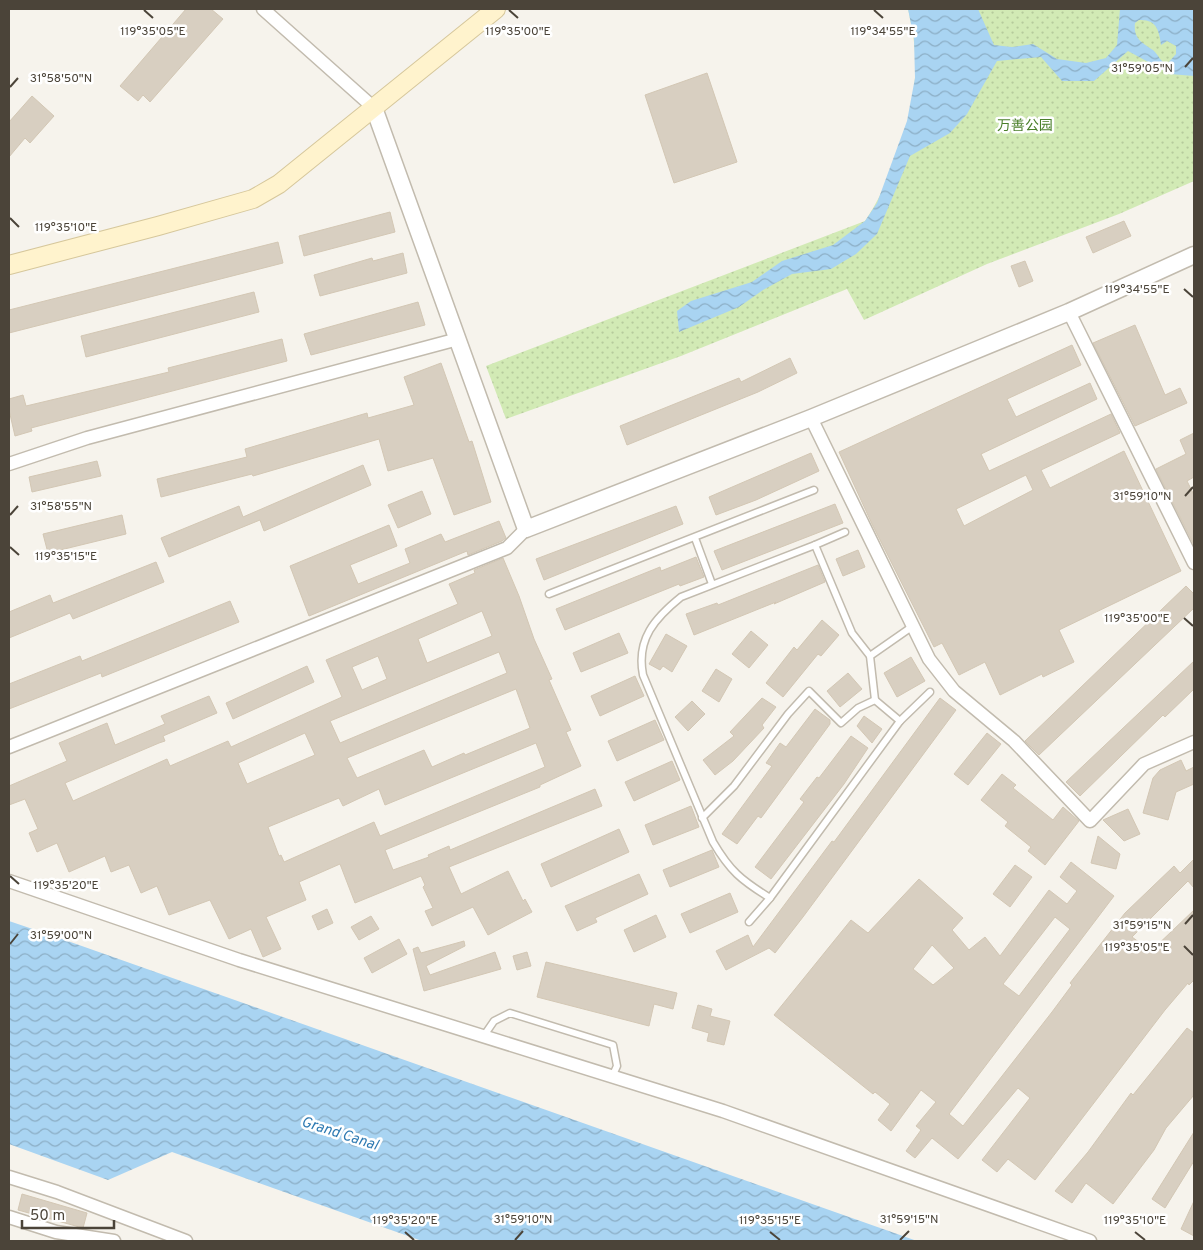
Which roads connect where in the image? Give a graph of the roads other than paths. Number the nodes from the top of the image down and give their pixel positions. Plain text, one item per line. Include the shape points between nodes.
1 (263, 9) edge
2 (496, 9) edge
3 (374, 108) junction
4 (1194, 255) edge
5 (9, 265) edge
6 (1069, 312) junction
7 (458, 339) junction
8 (811, 418) junction
9 (9, 464) edge
10 (814, 490) dead end
11 (526, 529) junction
12 (845, 532) dead end
13 (694, 538) junction
14 (815, 545) junction
15 (1194, 563) edge
16 (712, 584) junction
17 (549, 594) dead end
18 (912, 626) junction
19 (870, 656) junction
20 (930, 692) dead end
21 (875, 700) junction
22 (900, 722) junction
23 (1194, 742) edge
24 (9, 747) edge
25 (702, 818) junction
26 (9, 881) edge
27 (770, 898) junction
28 (749, 922) dead end
29 (483, 1037) junction
30 (612, 1077) junction
31 (9, 1177) edge
32 (9, 1217) edge
33 (114, 1241) edge
34 (186, 1241) edge
35 (1090, 1241) edge

1 - 3 street
2 - 3 main road
3 - 5 main road via 279,184 252,198
3 - 7 street
4 - 6 street
6 - 8 street
6 - 15 street
7 - 9 street via 87,438
7 - 11 street
8 - 11 street
8 - 18 street
10 - 13 lane
11 - 24 street via 507,548
12 - 14 lane
13 - 16 lane
13 - 17 lane
14 - 16 lane
14 - 19 lane via 852,633
16 - 25 lane via 681,597 666,608 643,643 640,659 643,675
18 - 19 lane
18 - 23 street via 929,659 954,690 1014,741 1090,822 1144,764
19 - 21 lane
20 - 22 lane
21 - 22 lane
21 - 25 lane via 858,708 841,723 809,691 734,786
22 - 27 lane
25 - 27 lane via 728,867
26 - 29 street via 239,960
27 - 28 lane
29 - 30 street
29 - 30 lane via 494,1021 510,1013 613,1045 617,1066
30 - 35 street via 723,1111
31 - 34 street
32 - 33 street via 56,1232

